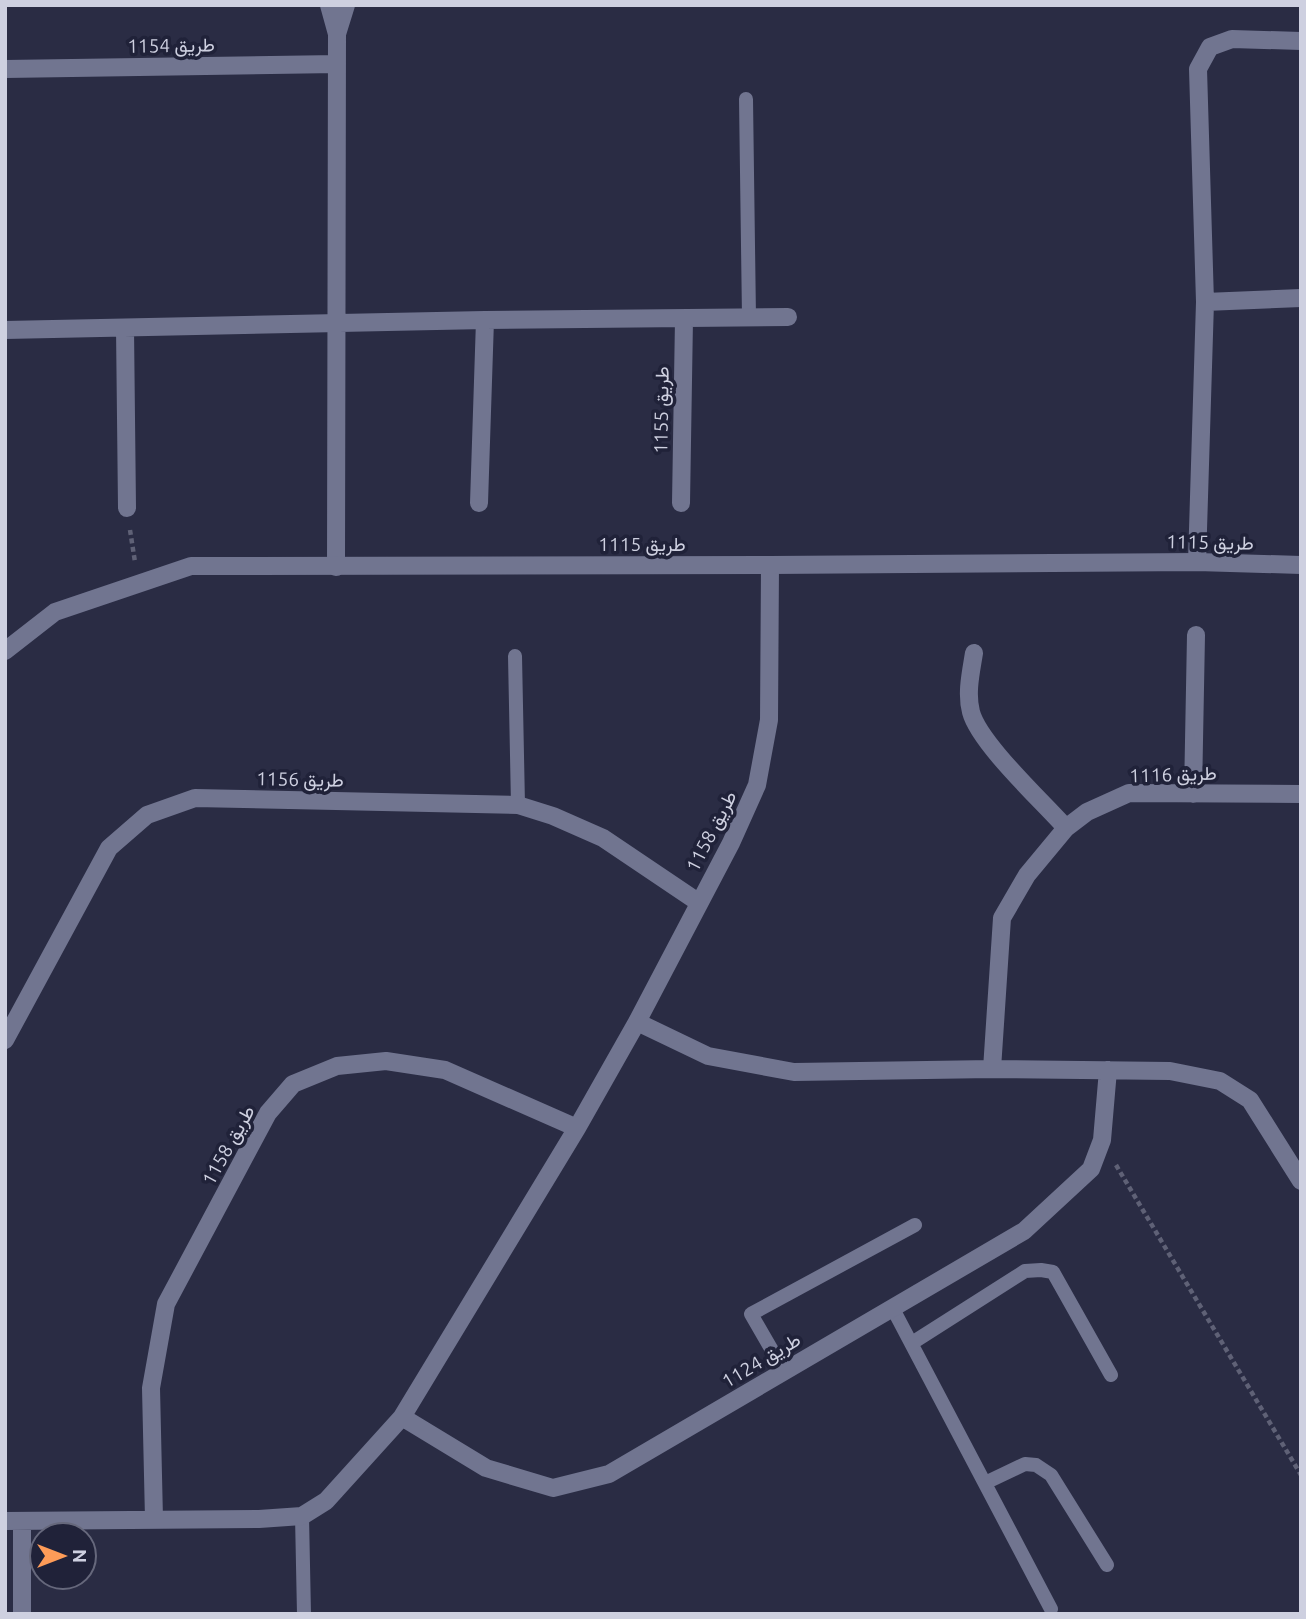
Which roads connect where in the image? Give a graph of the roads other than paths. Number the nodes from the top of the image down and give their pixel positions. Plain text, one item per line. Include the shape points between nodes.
1 (329, 5) edge
2 (346, 5) edge
3 (337, 34) junction
4 (1301, 41) edge
5 (337, 64) junction
6 (5, 69) edge
7 (746, 99) dead end
8 (1301, 298) edge
9 (1205, 302) junction
10 (788, 317) dead end
11 (749, 318) junction
12 (684, 319) junction
13 (485, 320) junction
14 (335, 325) junction
15 (125, 328) junction
16 (5, 330) edge
17 (479, 503) dead end
18 (681, 503) dead end
19 (127, 508) road end
20 (1198, 562) junction
21 (770, 565) junction
22 (1301, 565) edge
23 (336, 567) junction
24 (1196, 635) dead end
25 (5, 651) edge
26 (974, 653) dead end
27 (515, 656) dead end
28 (1193, 794) junction
29 (1301, 794) edge
30 (518, 805) junction
31 (1066, 828) junction
32 (698, 902) junction
33 (10, 1018) edge
34 (637, 1022) junction
35 (5, 1040) edge
36 (992, 1069) junction
37 (1108, 1070) junction
38 (577, 1128) junction
39 (1301, 1181) edge
40 (915, 1225) dead end
41 (892, 1307) junction
42 (912, 1343) junction
43 (784, 1371) junction
44 (1111, 1375) dead end
45 (402, 1417) junction
46 (985, 1483) junction
47 (302, 1516) junction
48 (154, 1519) junction
49 (13, 1521) edge
50 (1107, 1565) dead end
51 (1051, 1609) dead end
52 (22, 1614) edge
53 (304, 1614) edge

1 - 3 street
2 - 3 street
3 - 5 street
4 - 9 street via 1232,39 1210,47 1198,69
5 - 6 street, طريق 1154
5 - 14 street
7 - 11 lane
8 - 9 street
9 - 20 street
10 - 11 street
11 - 12 street
12 - 13 street
12 - 18 street, طريق 1155
13 - 14 street
13 - 17 street
14 - 15 street
14 - 23 street
15 - 16 street
15 - 19 street
20 - 21 street, طريق 1115
20 - 22 street, طريق 1115
21 - 23 street, طريق 1115
21 - 32 street, طريق 1158 via 769,720 757,785
23 - 25 street, طريق 1115 via 191,566 55,612
24 - 28 street
26 - 31 street via 971,713 984,738
27 - 30 lane
28 - 29 street, طريق 1116
28 - 31 street, طريق 1116 via 1129,793 1087,812
30 - 32 street, طريق 1156 via 603,838
30 - 33 street, طريق 1156 via 195,798 147,815 109,848
31 - 36 street, طريق 1116 via 1027,874 1002,918
32 - 34 street, طريق 1158
33 - 35 street, طريق 1156
34 - 36 street via 708,1056 794,1072
34 - 38 street, طريق 1158
36 - 37 street
37 - 39 street via 1170,1071 1220,1081 1250,1100
37 - 41 street, طريق 1124 via 1101,1140 1091,1169 1024,1231
38 - 45 street, طريق 1158
38 - 48 street, طريق 1158 via 445,1070 386,1060 337,1066 293,1084 268,1113 166,1304 151,1388
40 - 43 lane via 751,1314
41 - 42 lane
41 - 43 street, طريق 1124
42 - 44 lane via 1025,1271 1041,1269 1053,1272
42 - 46 lane
43 - 45 street, طريق 1124 via 609,1474 553,1488 486,1468
45 - 47 street, طريق 1158 via 327,1501
46 - 50 lane via 1025,1464 1051,1475
46 - 51 lane
47 - 48 street, طريق 1158
47 - 53 lane
48 - 49 street, طريق 1158
49 - 52 street

